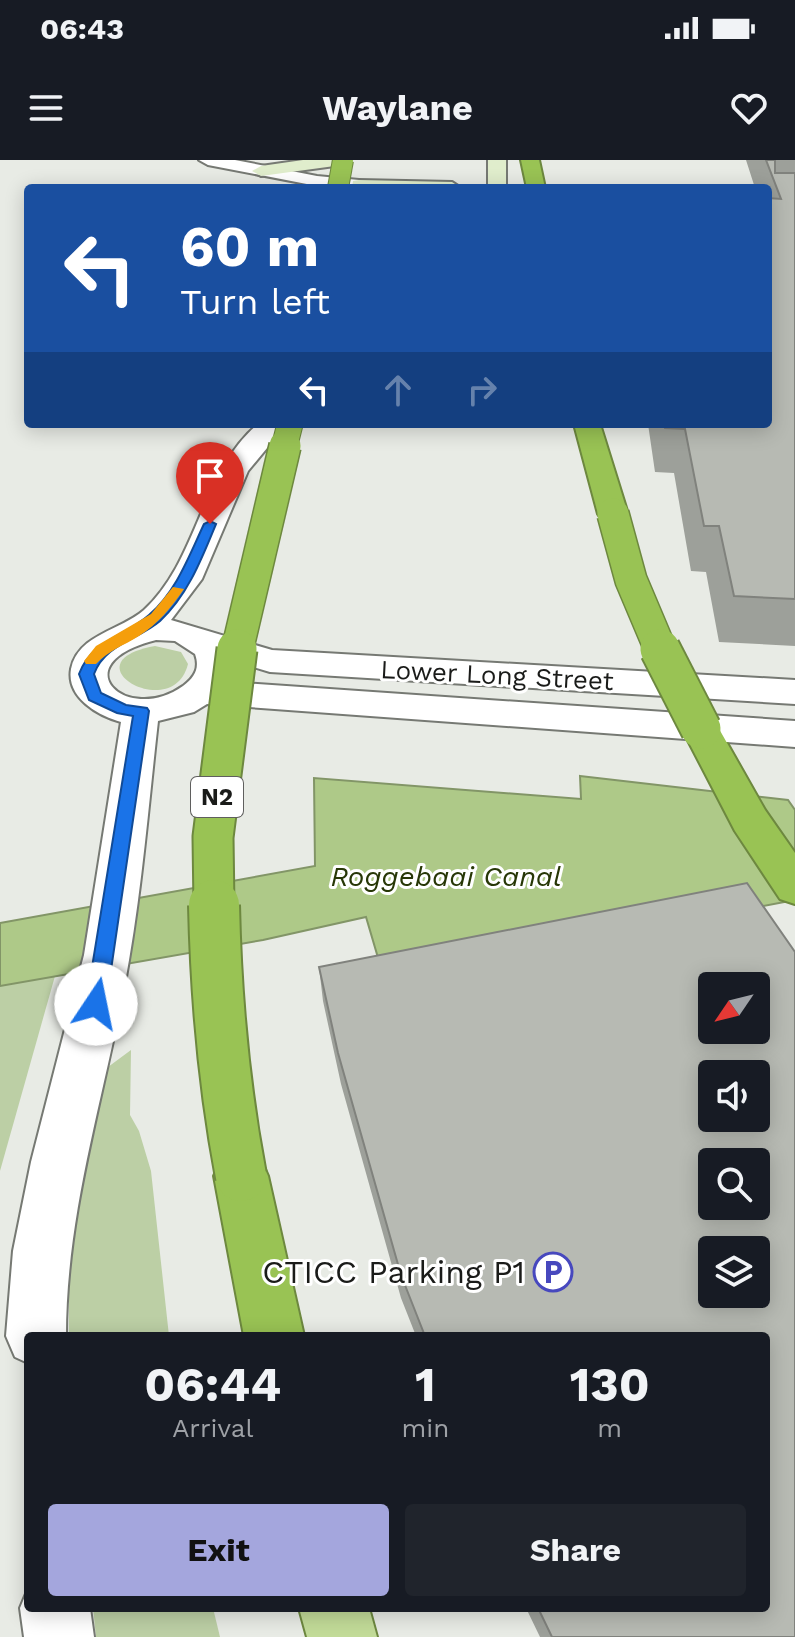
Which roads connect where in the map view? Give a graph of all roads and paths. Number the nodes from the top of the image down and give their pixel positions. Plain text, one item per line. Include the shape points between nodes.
1 (342, 160) edge
2 (497, 160) edge
3 (530, 160) edge
4 (200, 163) edge
5 (261, 171) junction
6 (360, 182) edge
7 (261, 184) edge
8 (339, 184) edge
9 (391, 184) edge
10 (497, 184) edge
11 (535, 184) edge
12 (269, 428) edge
13 (289, 428) edge
14 (588, 428) edge
15 (186, 579) junction
16 (133, 633) junction
17 (195, 637) junction
18 (200, 692) junction
19 (795, 692) edge
20 (141, 711) junction
21 (795, 734) edge
22 (795, 887) edge
23 (36, 1332) edge
24 (273, 1332) edge
25 (56, 1612) edge
26 (335, 1612) edge
27 (59, 1637) edge
28 (342, 1637) edge

1 - 5 main road
1 - 8 highway, bridge
2 - 10 main road
3 - 11 highway
4 - 5 street
4 - 7 street
5 - 6 street
6 - 9 main road
12 - 15 street via 234,470
13 - 24 highway, N2, bridge via 240,628 213,837 215,954 231,1123
14 - 22 highway, bridge via 631,580 661,652 750,820
15 - 16 street via 156,617
15 - 17 street
16 - 17 street via 168,629
16 - 20 street via 101,649 87,674 95,696 123,710
17 - 18 street via 215,655 216,664
17 - 19 street, Lower Long Street via 270,661
18 - 20 street via 174,706
18 - 21 street, Lower Long Street
20 - 23 street via 100,987 48,1214
25 - 27 street
26 - 28 main road

